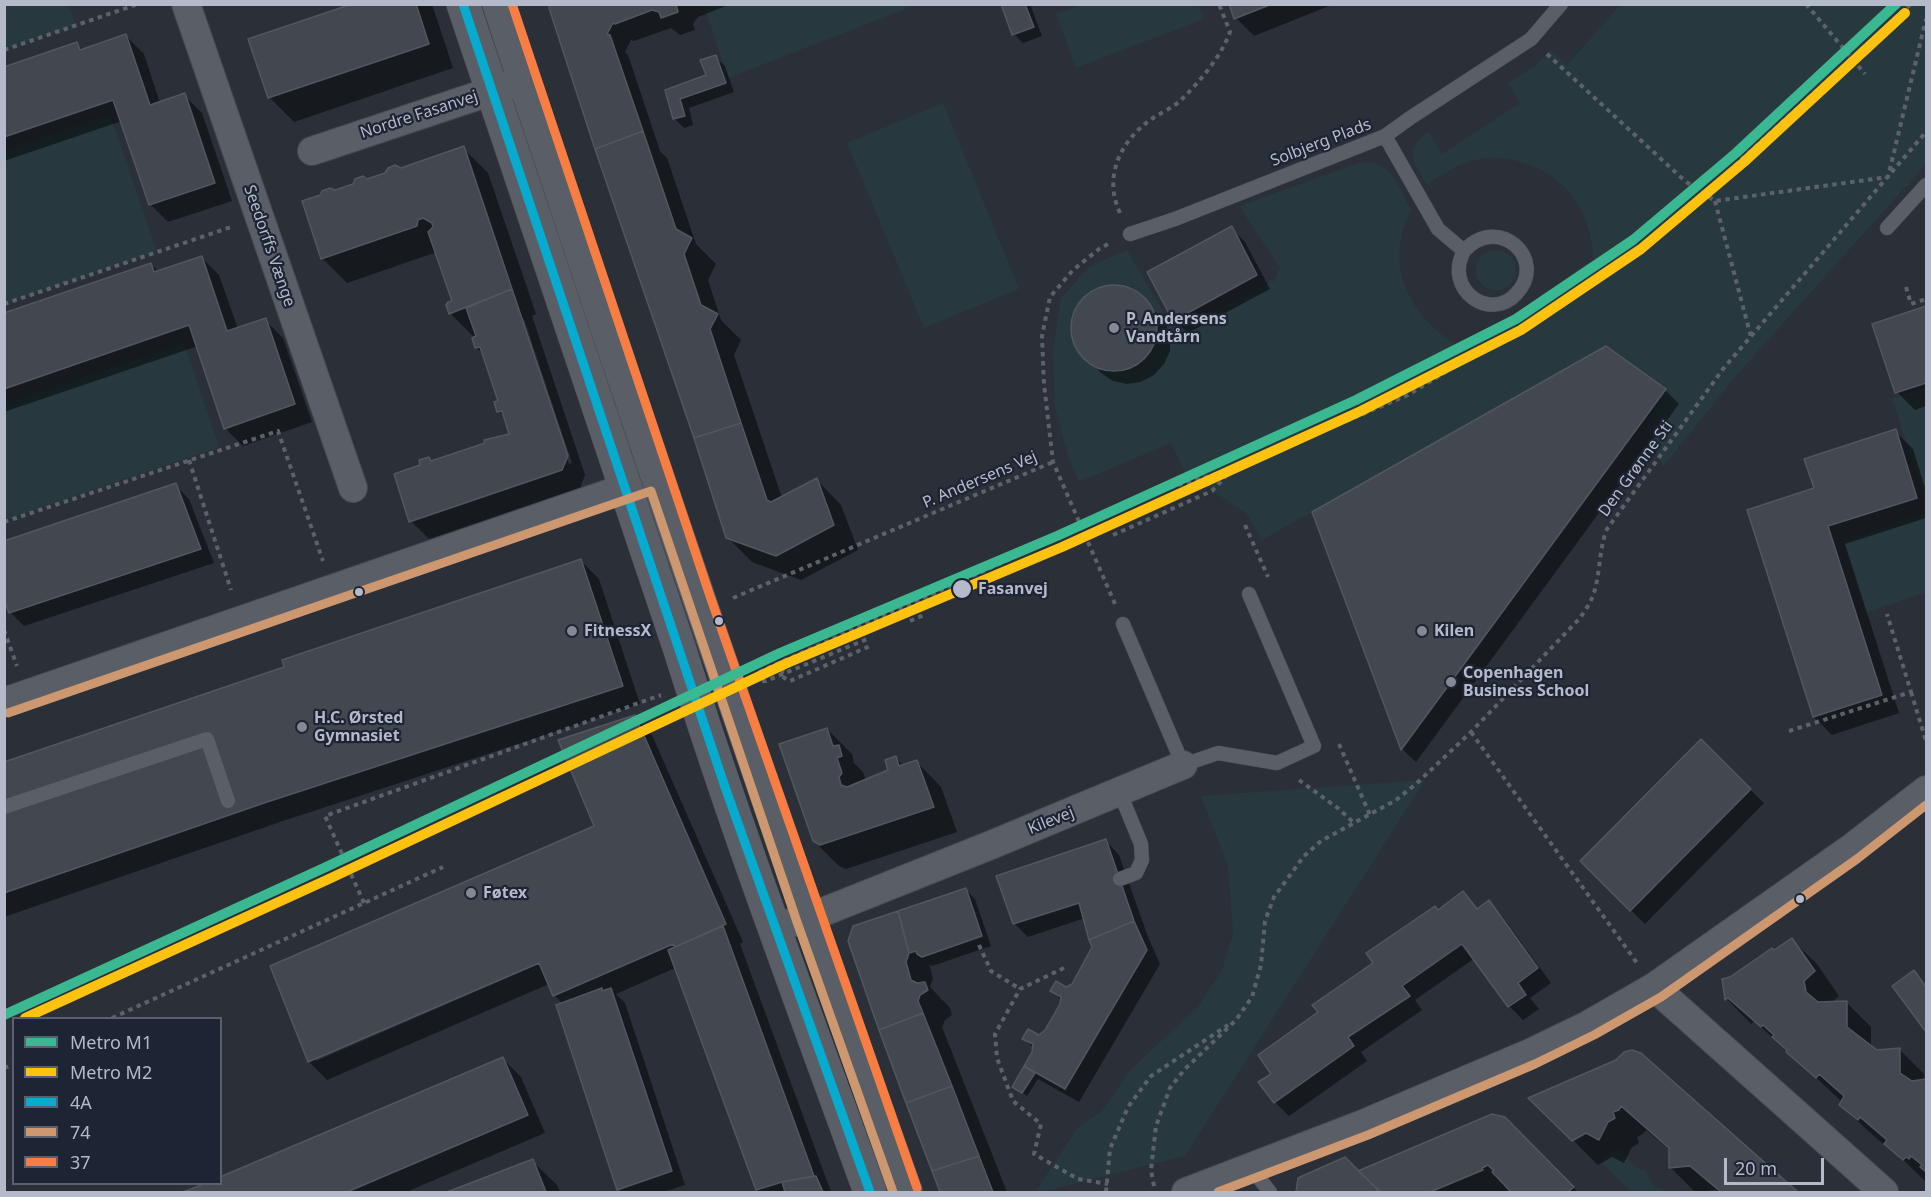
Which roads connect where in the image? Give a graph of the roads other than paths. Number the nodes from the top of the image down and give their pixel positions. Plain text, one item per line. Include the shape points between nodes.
1 (186, 4) edge
2 (463, 4) edge
3 (499, 4) edge
4 (1561, 4) edge
5 (524, 80) junction
6 (492, 91) junction
7 (1385, 136) junction
8 (312, 151) dead end
9 (1926, 185) edge
10 (1887, 228) dead end
11 (1130, 234) road end
12 (1464, 251) junction
13 (658, 476) junction
14 (352, 488) dead end
15 (625, 488) junction
16 (1249, 594) dead end
17 (1123, 624) road end
18 (4, 702) edge
19 (1184, 765) junction
20 (1926, 790) edge
21 (1120, 793) junction
22 (228, 801) dead end
23 (4, 807) edge
24 (1120, 879) dead end
25 (808, 918) junction
26 (773, 928) junction
27 (1654, 987) junction
28 (1251, 1168) junction
29 (870, 1192) edge
30 (906, 1192) edge
31 (1186, 1192) edge
32 (1270, 1192) edge
33 (1884, 1192) edge

1 - 14 street, Seedorffs Vænge
2 - 6 street, Nordre Fasanvej
3 - 5 street
4 - 7 lane, Solbjerg Plads via 1531,39
5 - 6 street, Nordre Fasanvej
5 - 13 street
6 - 8 street, Nordre Fasanvej
6 - 15 street, Nordre Fasanvej
7 - 11 lane, Solbjerg Plads
7 - 12 lane via 1438,229
9 - 10 lane
12 - 12 lane via 1458,274 1465,292 1474,300 1503,303 1522,287 1526,274 1524,256 1507,239 1480,238
13 - 15 street
13 - 25 street
15 - 18 street
15 - 26 street, Nordre Fasanvej
16 - 19 lane via 1314,746 1277,763 1218,753
17 - 19 lane
19 - 21 street, Kilevej
20 - 27 street via 1850,849
21 - 24 lane via 1141,844 1142,860 1136,873
21 - 25 street, Kilevej
22 - 23 lane via 207,739
25 - 26 street, Kilevej
25 - 30 street
26 - 29 street, Nordre Fasanvej
27 - 28 street via 1530,1053
27 - 33 street
28 - 31 street
28 - 32 lane

